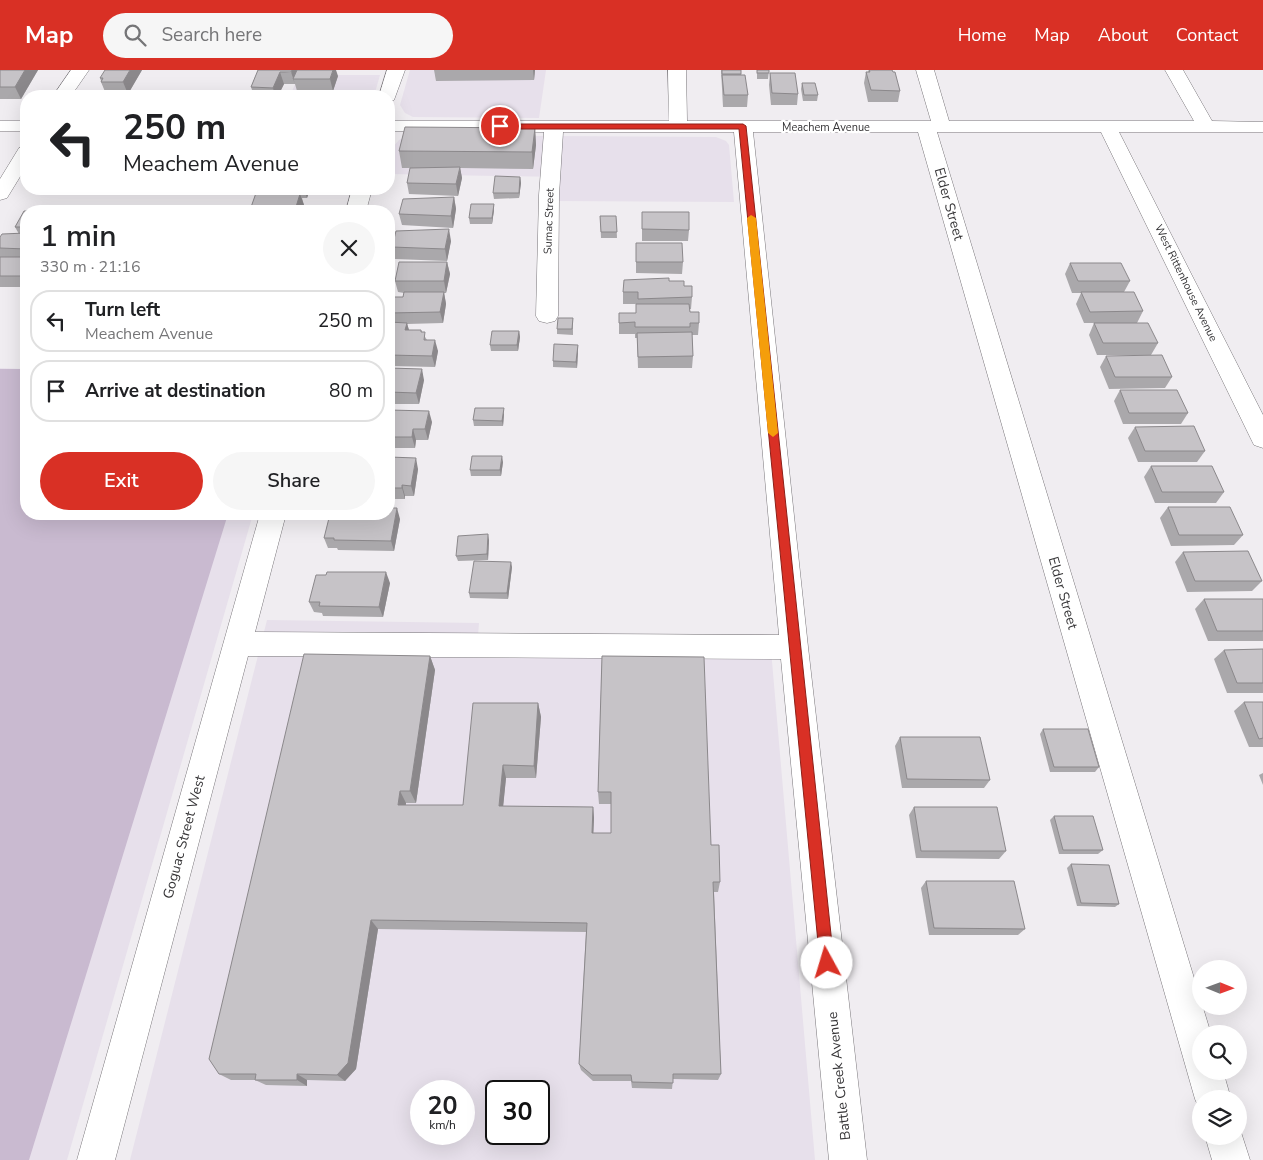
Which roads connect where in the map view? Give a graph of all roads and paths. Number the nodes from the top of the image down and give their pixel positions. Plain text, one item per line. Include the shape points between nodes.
1 (80, 70) edge
2 (396, 70) edge
3 (677, 70) edge
4 (925, 70) edge
5 (1174, 70) edge
6 (66, 90) edge
7 (390, 90) edge
8 (0, 126) edge
9 (20, 126) edge
10 (395, 126) edge
11 (554, 126) junction
12 (678, 126) junction
13 (743, 126) junction
14 (934, 127) junction
15 (1263, 127) edge
16 (1108, 128) junction
17 (1207, 128) junction
18 (20, 162) edge
19 (0, 194) edge
20 (547, 316) dead end
21 (1263, 439) edge
22 (271, 520) edge
23 (237, 644) junction
24 (794, 647) junction
25 (1192, 1028) edge
26 (1227, 1145) edge
27 (96, 1160) edge
28 (848, 1160) edge
29 (1231, 1160) edge

1 - 6 street
2 - 7 street
3 - 12 street
4 - 14 street, Elder Street
5 - 17 street
8 - 9 street
10 - 11 street, Meachem Avenue
11 - 12 street, Meachem Avenue
11 - 20 street, Sumac Street
12 - 13 street, Meachem Avenue
13 - 14 street, Meachem Avenue
13 - 24 street, Battle Creek Avenue
14 - 16 street, Meachem Avenue
14 - 25 street, Elder Street
15 - 17 street, Meachem Avenue
16 - 17 street, Meachem Avenue
16 - 21 street, West Rittenhouse Avenue
18 - 19 street
22 - 23 street, Goguac Street West
23 - 24 street
23 - 27 street, Goguac Street West
24 - 28 street, Battle Creek Avenue
26 - 29 street

